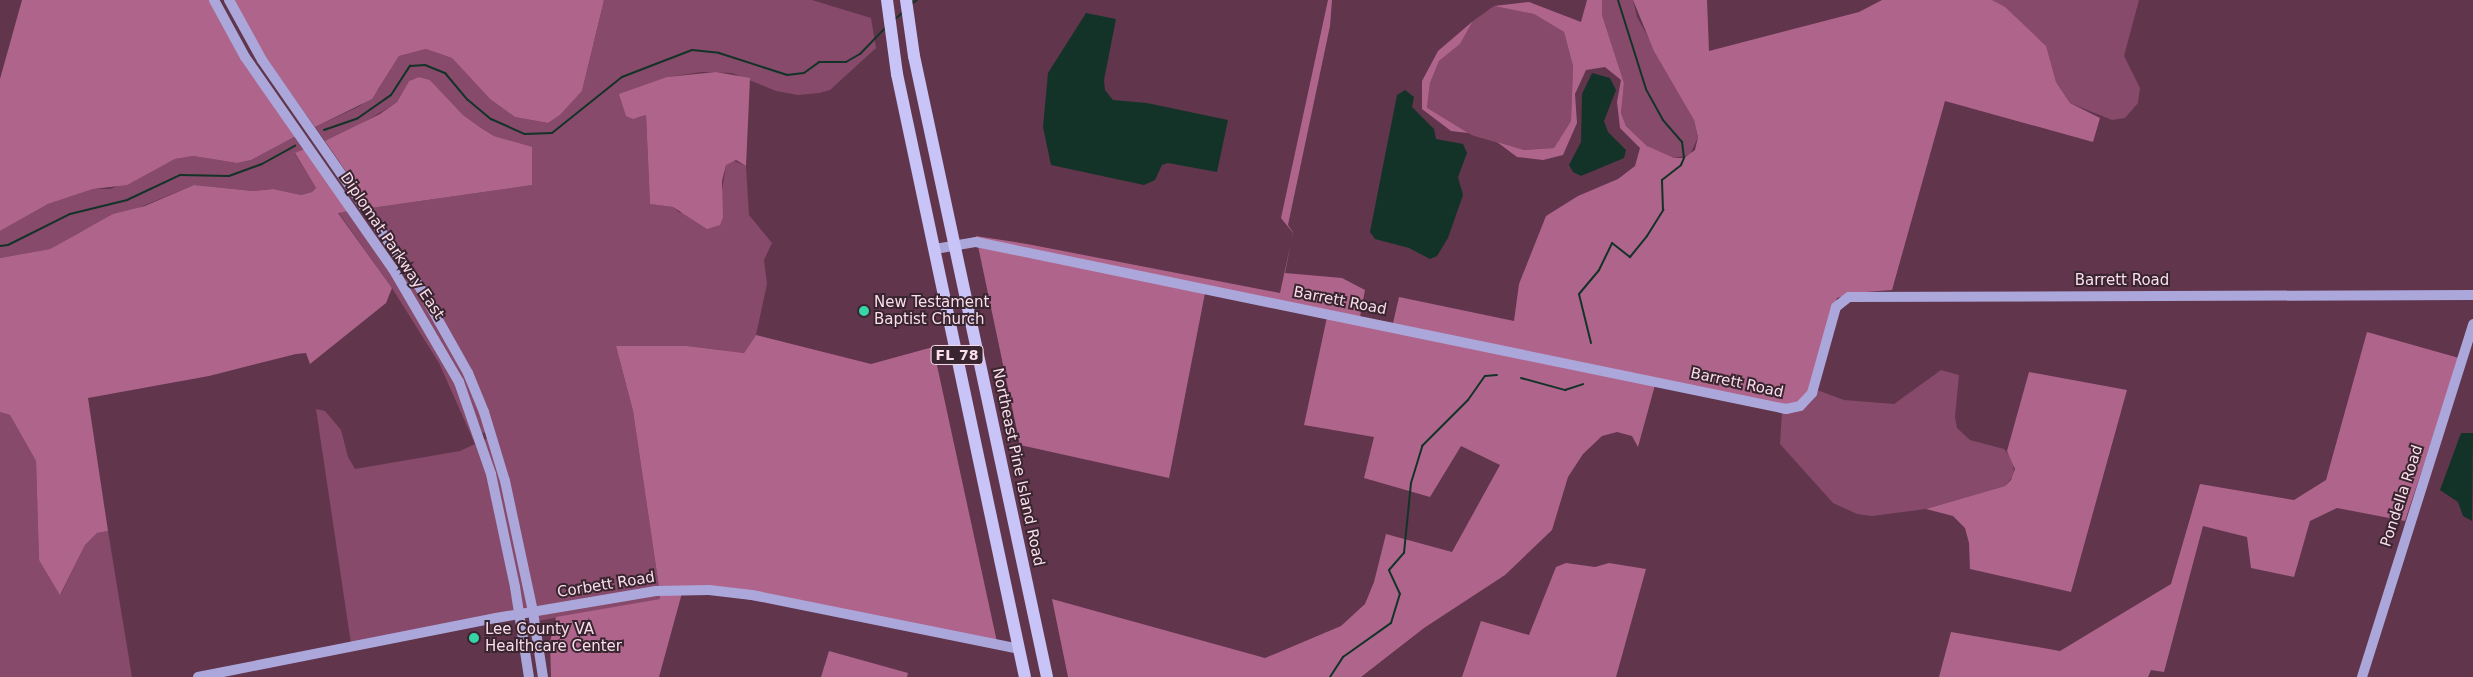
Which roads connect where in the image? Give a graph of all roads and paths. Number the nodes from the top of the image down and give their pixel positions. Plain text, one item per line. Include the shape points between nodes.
1 (214, 0) edge
2 (228, 0) edge
3 (906, 0) edge
4 (887, 3) edge
5 (239, 22) junction
6 (229, 28) junction
7 (954, 244) junction
8 (935, 249) junction
9 (407, 268) junction
10 (397, 275) junction
11 (2473, 295) edge
12 (2473, 324) edge
13 (491, 434) junction
14 (480, 437) junction
15 (533, 612) junction
16 (519, 614) junction
17 (1019, 649) junction
18 (198, 677) edge
19 (529, 677) edge
20 (543, 677) edge
21 (1025, 677) edge
22 (1047, 677) edge
23 (2362, 677) edge

1 - 6 street, Diplomat Parkway East
2 - 5 street, Diplomat Parkway East
3 - 7 main road, Northeast Pine Island Road / FL 78
4 - 8 main road, FL 78 via 890,33
5 - 6 street
5 - 9 street, Diplomat Parkway East
6 - 10 street, Diplomat Parkway East via 267,89
7 - 8 street, Barrett Road
7 - 11 street, Barrett Road via 976,242 1786,408 1800,406 1812,393 1836,307 1849,297
7 - 22 main road, Northeast Pine Island Road / FL 78
8 - 17 main road, FL 78
9 - 10 street
9 - 13 street, Diplomat Parkway East via 468,374
10 - 14 street, Diplomat Parkway East via 453,371
12 - 23 street, Pondella Road
13 - 14 street
13 - 15 street, Diplomat Parkway East via 518,535
14 - 16 street, Diplomat Parkway East via 505,533
15 - 16 street, Corbett Road
15 - 17 street, Corbett Road via 637,593 709,590 752,595
15 - 20 street, Diplomat Parkway East
16 - 18 street, Corbett Road
16 - 19 street, Diplomat Parkway East
17 - 21 main road, FL 78

